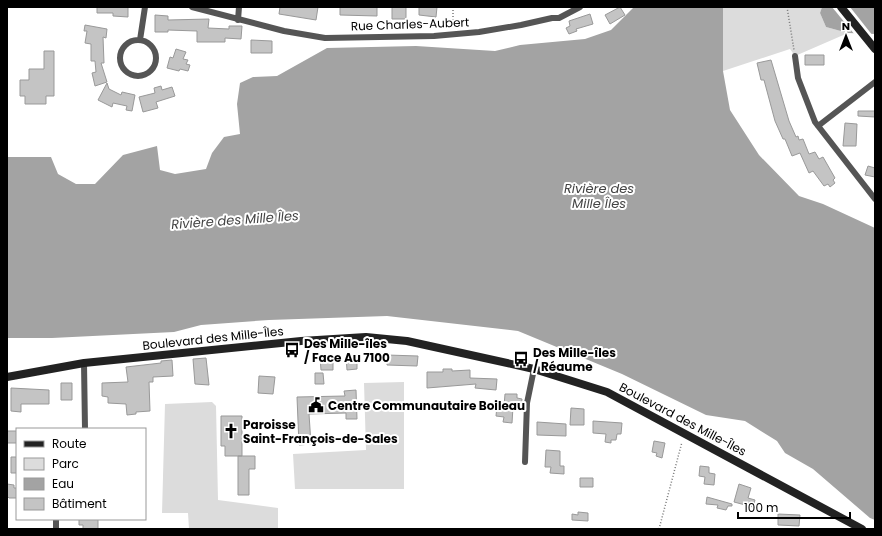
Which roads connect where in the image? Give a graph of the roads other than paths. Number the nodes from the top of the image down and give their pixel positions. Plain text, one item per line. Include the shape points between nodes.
1 (145, 7) edge
2 (192, 7) edge
3 (239, 7) edge
4 (580, 7) edge
5 (841, 7) edge
6 (238, 20) junction
7 (140, 40) junction
8 (874, 48) edge
9 (795, 56) road end
10 (875, 82) edge
11 (818, 126) junction
12 (875, 200) edge
13 (84, 363) junction
14 (534, 369) junction
15 (7, 377) edge
16 (85, 428) edge
17 (525, 462) dead end
18 (862, 529) edge

1 - 7 street
2 - 6 street, Rue Charles-Aubert
3 - 6 street
4 - 6 street, Rue Charles-Aubert via 559,18 434,36 325,38
5 - 8 street
7 - 7 street via 128,43 120,59 125,70 136,76 152,70 156,60 154,49
9 - 11 street via 804,98
10 - 11 street
11 - 12 street
13 - 14 street, Boulevard des Mille-Îles via 366,337 407,341
13 - 15 street, Boulevard des Mille-Îles
13 - 16 street
14 - 17 street via 527,403
14 - 18 street, Boulevard des Mille-Îles via 607,392

